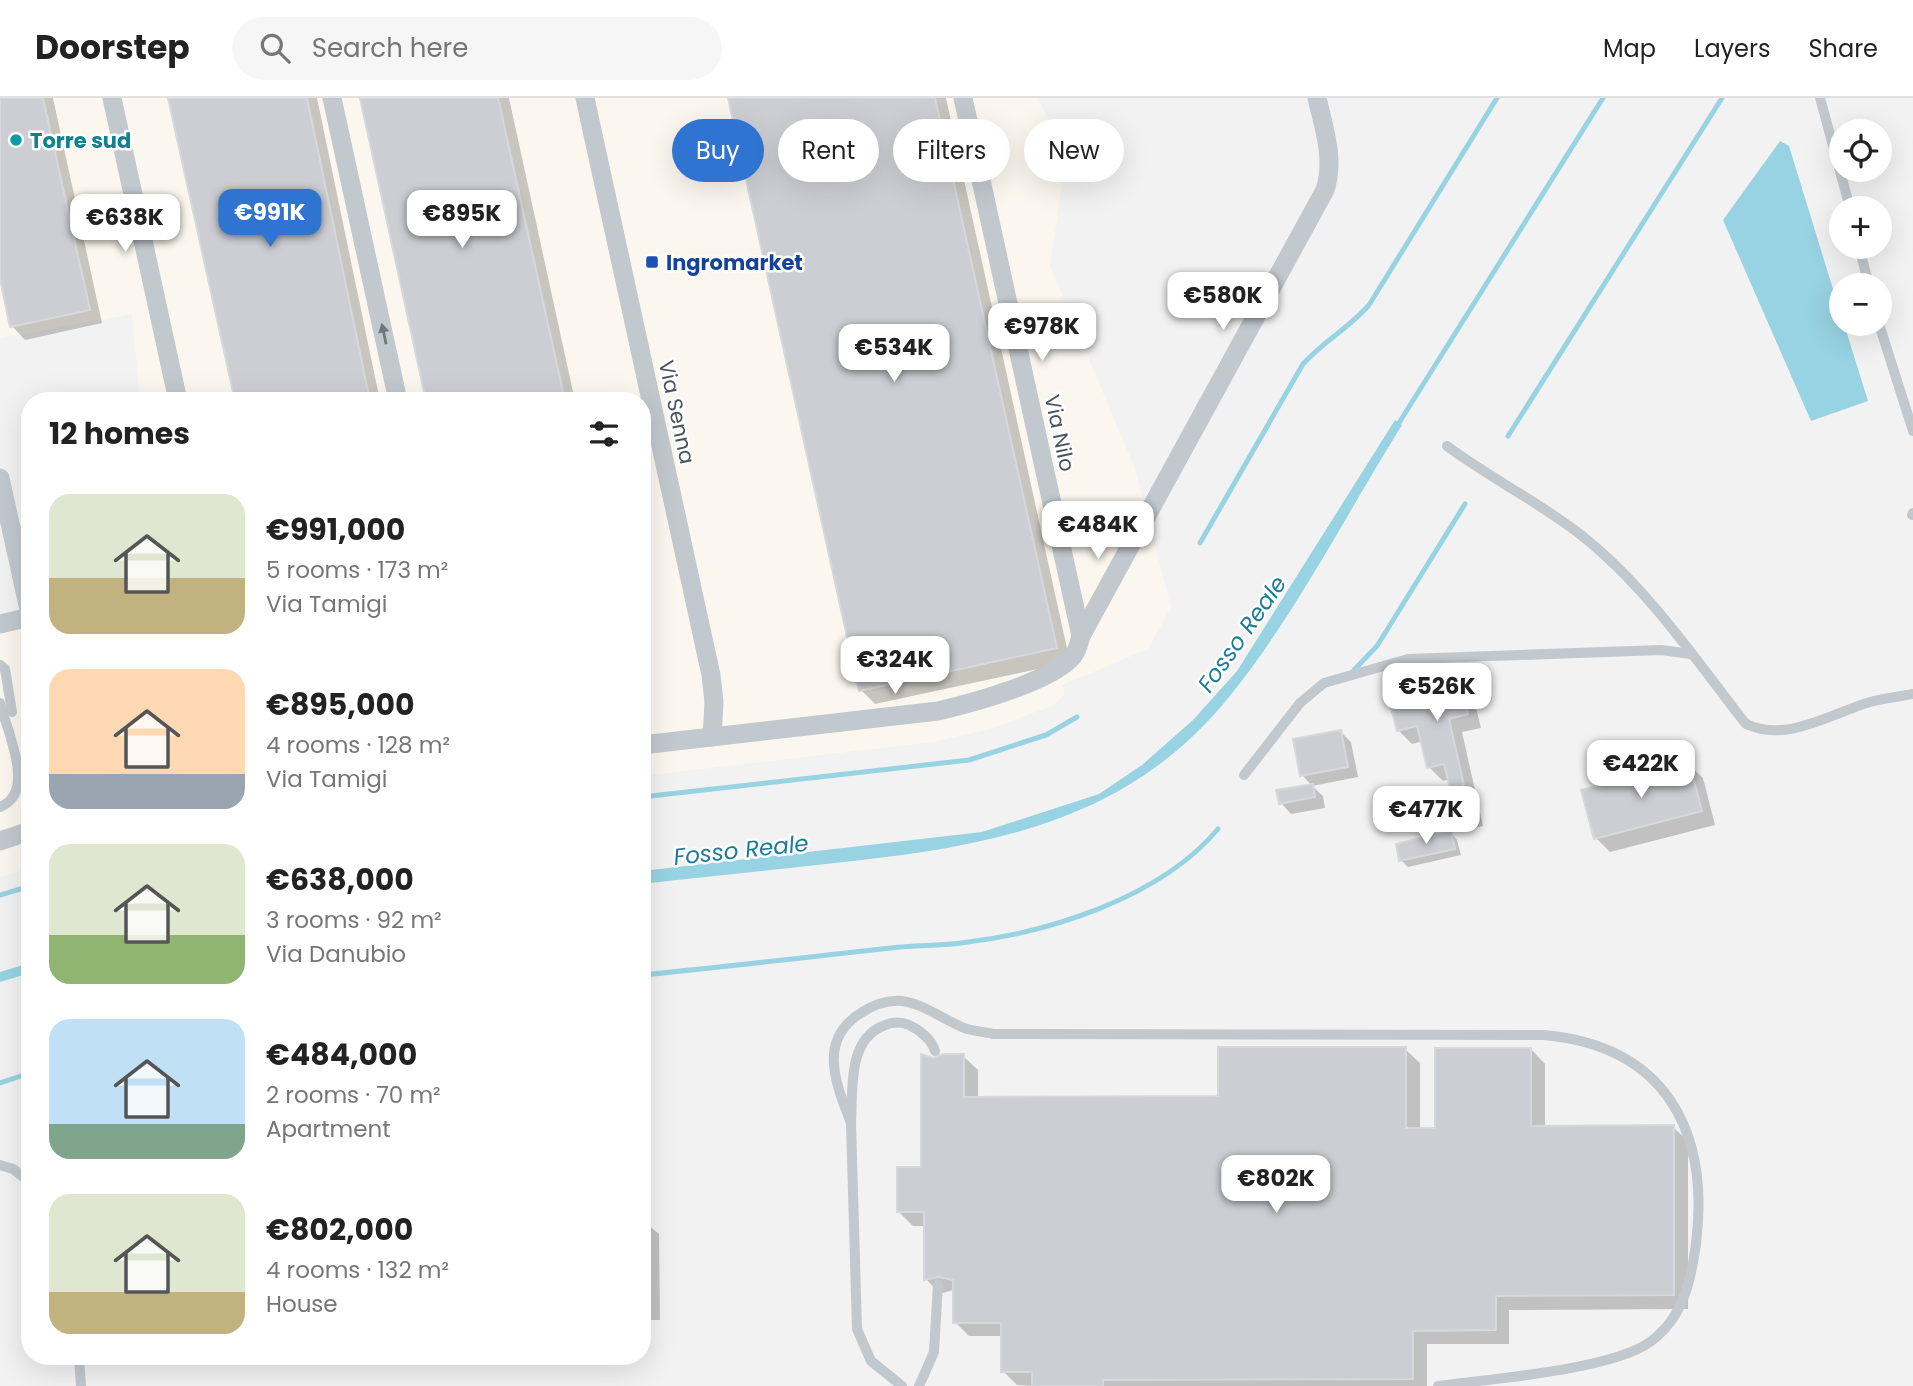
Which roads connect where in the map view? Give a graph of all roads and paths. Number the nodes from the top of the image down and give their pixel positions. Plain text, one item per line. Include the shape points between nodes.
1 (112, 98) edge
2 (332, 98) edge
3 (585, 98) edge
4 (963, 98) edge
5 (1317, 98) edge
6 (1821, 98) edge
7 (1847, 196) edge
8 (1883, 336) edge
9 (176, 392) edge
10 (396, 392) edge
11 (649, 392) edge
12 (651, 400) edge
13 (1913, 431) edge
14 (1447, 446) dead end
15 (0, 478) edge
16 (21, 574) edge
17 (21, 618) edge
18 (0, 624) edge
19 (1081, 636) junction
20 (1691, 654) junction
21 (0, 665) edge
22 (1913, 694) edge
23 (0, 703) edge
24 (12, 712) dead end
25 (712, 737) junction
26 (651, 744) edge
27 (1244, 775) dead end
28 (0, 807) edge
29 (21, 834) edge
30 (0, 841) edge
31 (935, 1051) dead end
32 (851, 1123) junction
33 (0, 1164) edge
34 (21, 1175) edge
35 (938, 1284) dead end
36 (80, 1365) edge
37 (81, 1386) edge
38 (902, 1386) edge
39 (919, 1386) edge
40 (1438, 1386) edge

1 - 9 street
10 -> 2 street
3 - 11 street, Via Senna
4 - 19 street, Via Nilo
5 - 19 street via 1329,157 1325,190
6 - 7 lane
8 - 13 lane
12 - 25 street, Via Senna via 711,675
14 - 20 lane via 1580,534 1653,605
15 - 16 street
17 - 18 street
19 - 25 street via 1075,654 1063,664 981,701 925,713
20 - 22 lane via 1746,724 1761,731 1787,730 1871,702
20 - 27 lane via 1661,650 1408,659 1324,683 1300,703
21 - 24 lane via 5,669
23 - 28 lane via 20,782 15,795
25 - 26 street
29 - 30 street
31 - 32 lane via 930,1040 908,1025 892,1022 875,1029 855,1059
32 - 38 lane via 857,1329 871,1361
32 - 40 lane via 833,1072 835,1042 858,1014 885,1002 919,1006 967,1029 993,1034 1544,1035 1579,1039 1637,1066 1679,1112 1696,1161 1700,1208 1691,1279 1678,1311 1650,1342 1614,1357
33 - 34 lane
35 - 39 lane via 934,1352
36 - 37 lane

